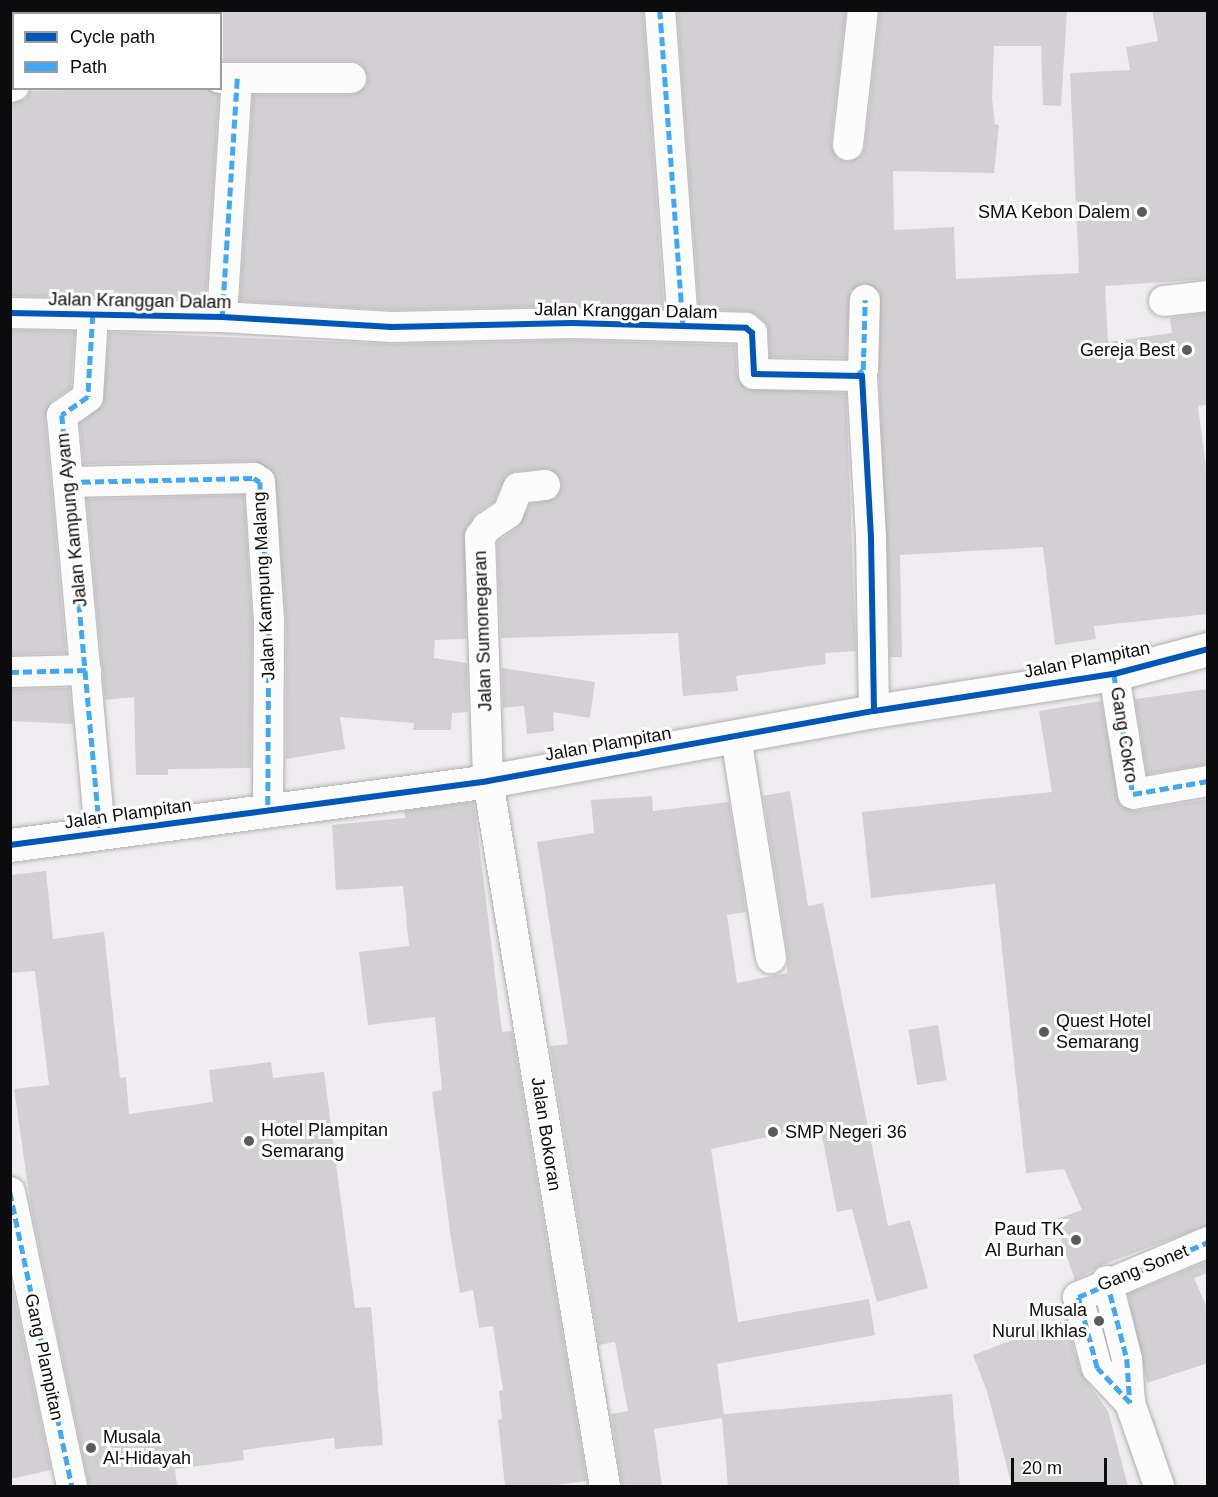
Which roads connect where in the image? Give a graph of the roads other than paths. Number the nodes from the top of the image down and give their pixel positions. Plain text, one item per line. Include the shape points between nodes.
1 (660, 10) edge
2 (863, 10) edge
3 (229, 78) edge
4 (351, 78) dead end
5 (848, 145) dead end
6 (1208, 296) edge
7 (865, 300) dead end
8 (1164, 301) dead end
9 (10, 313) edge
10 (93, 315) junction
11 (222, 317) junction
12 (683, 326) junction
13 (858, 375) junction
14 (68, 482) junction
15 (545, 485) dead end
16 (1208, 649) edge
17 (86, 670) junction
18 (10, 672) edge
19 (1114, 674) junction
20 (874, 711) junction
21 (736, 736) junction
22 (488, 781) junction
23 (1208, 781) edge
24 (268, 810) junction
25 (99, 833) junction
26 (10, 845) edge
27 (771, 958) dead end
28 (10, 1192) edge
29 (1208, 1242) edge
30 (1107, 1281) junction
31 (1130, 1403) junction
32 (72, 1486) edge
33 (605, 1486) edge
34 (1159, 1486) edge

1 - 12 street, Jalan Kranggan Dalam
2 - 5 street
3 - 4 street, Jalan Kranggan Dalam
3 - 11 street, Jalan Kranggan Dalam
6 - 8 street
7 - 13 street via 863,370
9 - 10 street, Jalan Kranggan Dalam
10 - 11 street, Jalan Kranggan Dalam
10 - 14 street, Jalan Kampung Ayam via 88,397 62,415
11 - 12 street, Jalan Kranggan Dalam via 392,327 572,323
12 - 13 street, Jalan Kranggan Dalam via 749,328 754,374
13 - 20 street via 865,385
14 - 17 street, Jalan Kampung Ayam
14 - 24 street, Jalan Kampung Malang via 258,480 269,620
15 - 22 street, Jalan Sumonegaran via 518,488 508,513 487,527 480,537
16 - 19 street, Jalan Plampitan
17 - 18 street
17 - 25 street, Jalan Kampung Ayam
19 - 20 street, Jalan Plampitan
19 - 23 street, Gang Cokro via 1133,794
20 - 21 street, Jalan Plampitan
21 - 22 street, Jalan Plampitan
21 - 27 street
22 - 24 street, Jalan Plampitan
22 - 33 street, Jalan Bokoran
24 - 25 street, Jalan Plampitan
25 - 26 street, Jalan Plampitan
28 - 32 street, Gang Plampitan
29 - 30 street, Gang Sonet
30 - 31 street via 1127,1359
30 - 31 street, Gang Sonet via 1079,1294 1078,1304 1097,1368
31 - 34 street

